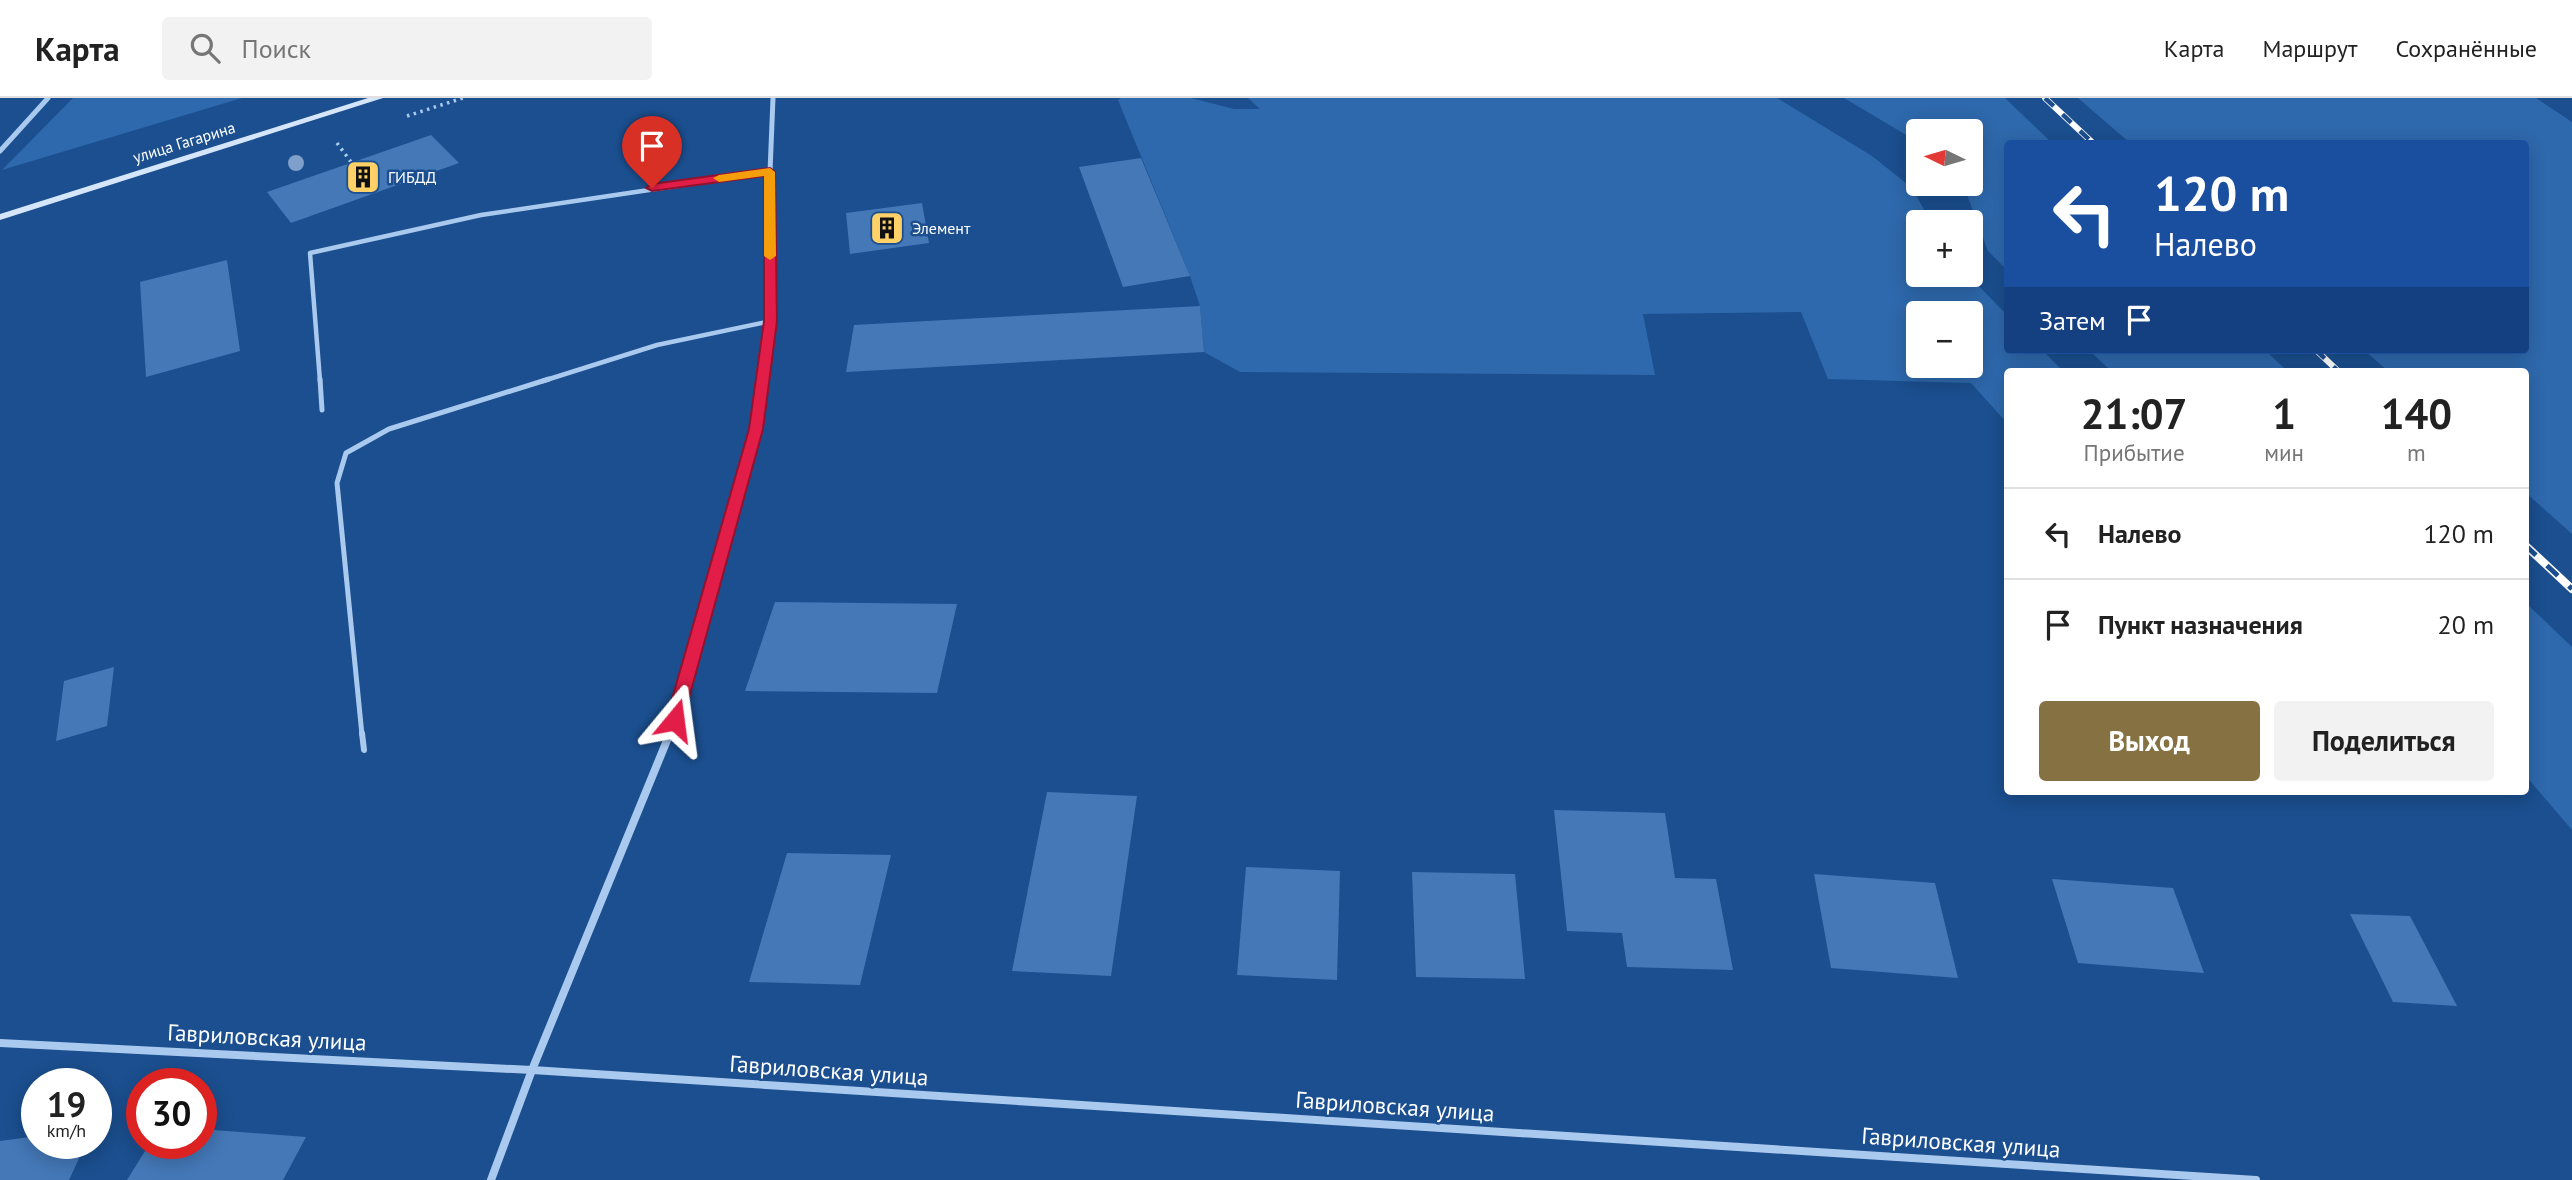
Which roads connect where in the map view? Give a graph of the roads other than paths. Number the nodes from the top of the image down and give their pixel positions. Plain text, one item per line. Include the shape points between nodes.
1 (48, 98) edge
2 (378, 98) edge
3 (774, 98) edge
4 (0, 151) edge
5 (770, 172) junction
6 (0, 217) edge
7 (771, 321) junction
8 (322, 410) dead end
9 (364, 750) dead end
10 (0, 1043) edge
11 (532, 1070) junction
12 (491, 1180) edge
13 (2256, 1180) edge

1 - 4 street
2 - 6 main road, улица Гагарина
3 - 5 street
5 - 7 street
5 - 8 lane via 392,230 310,253
7 - 9 lane via 657,345 389,429 346,453 337,483
7 - 11 street via 756,429 675,720
10 - 11 street, Гавриловская улица
11 - 12 street
11 - 13 street, Гавриловская улица

